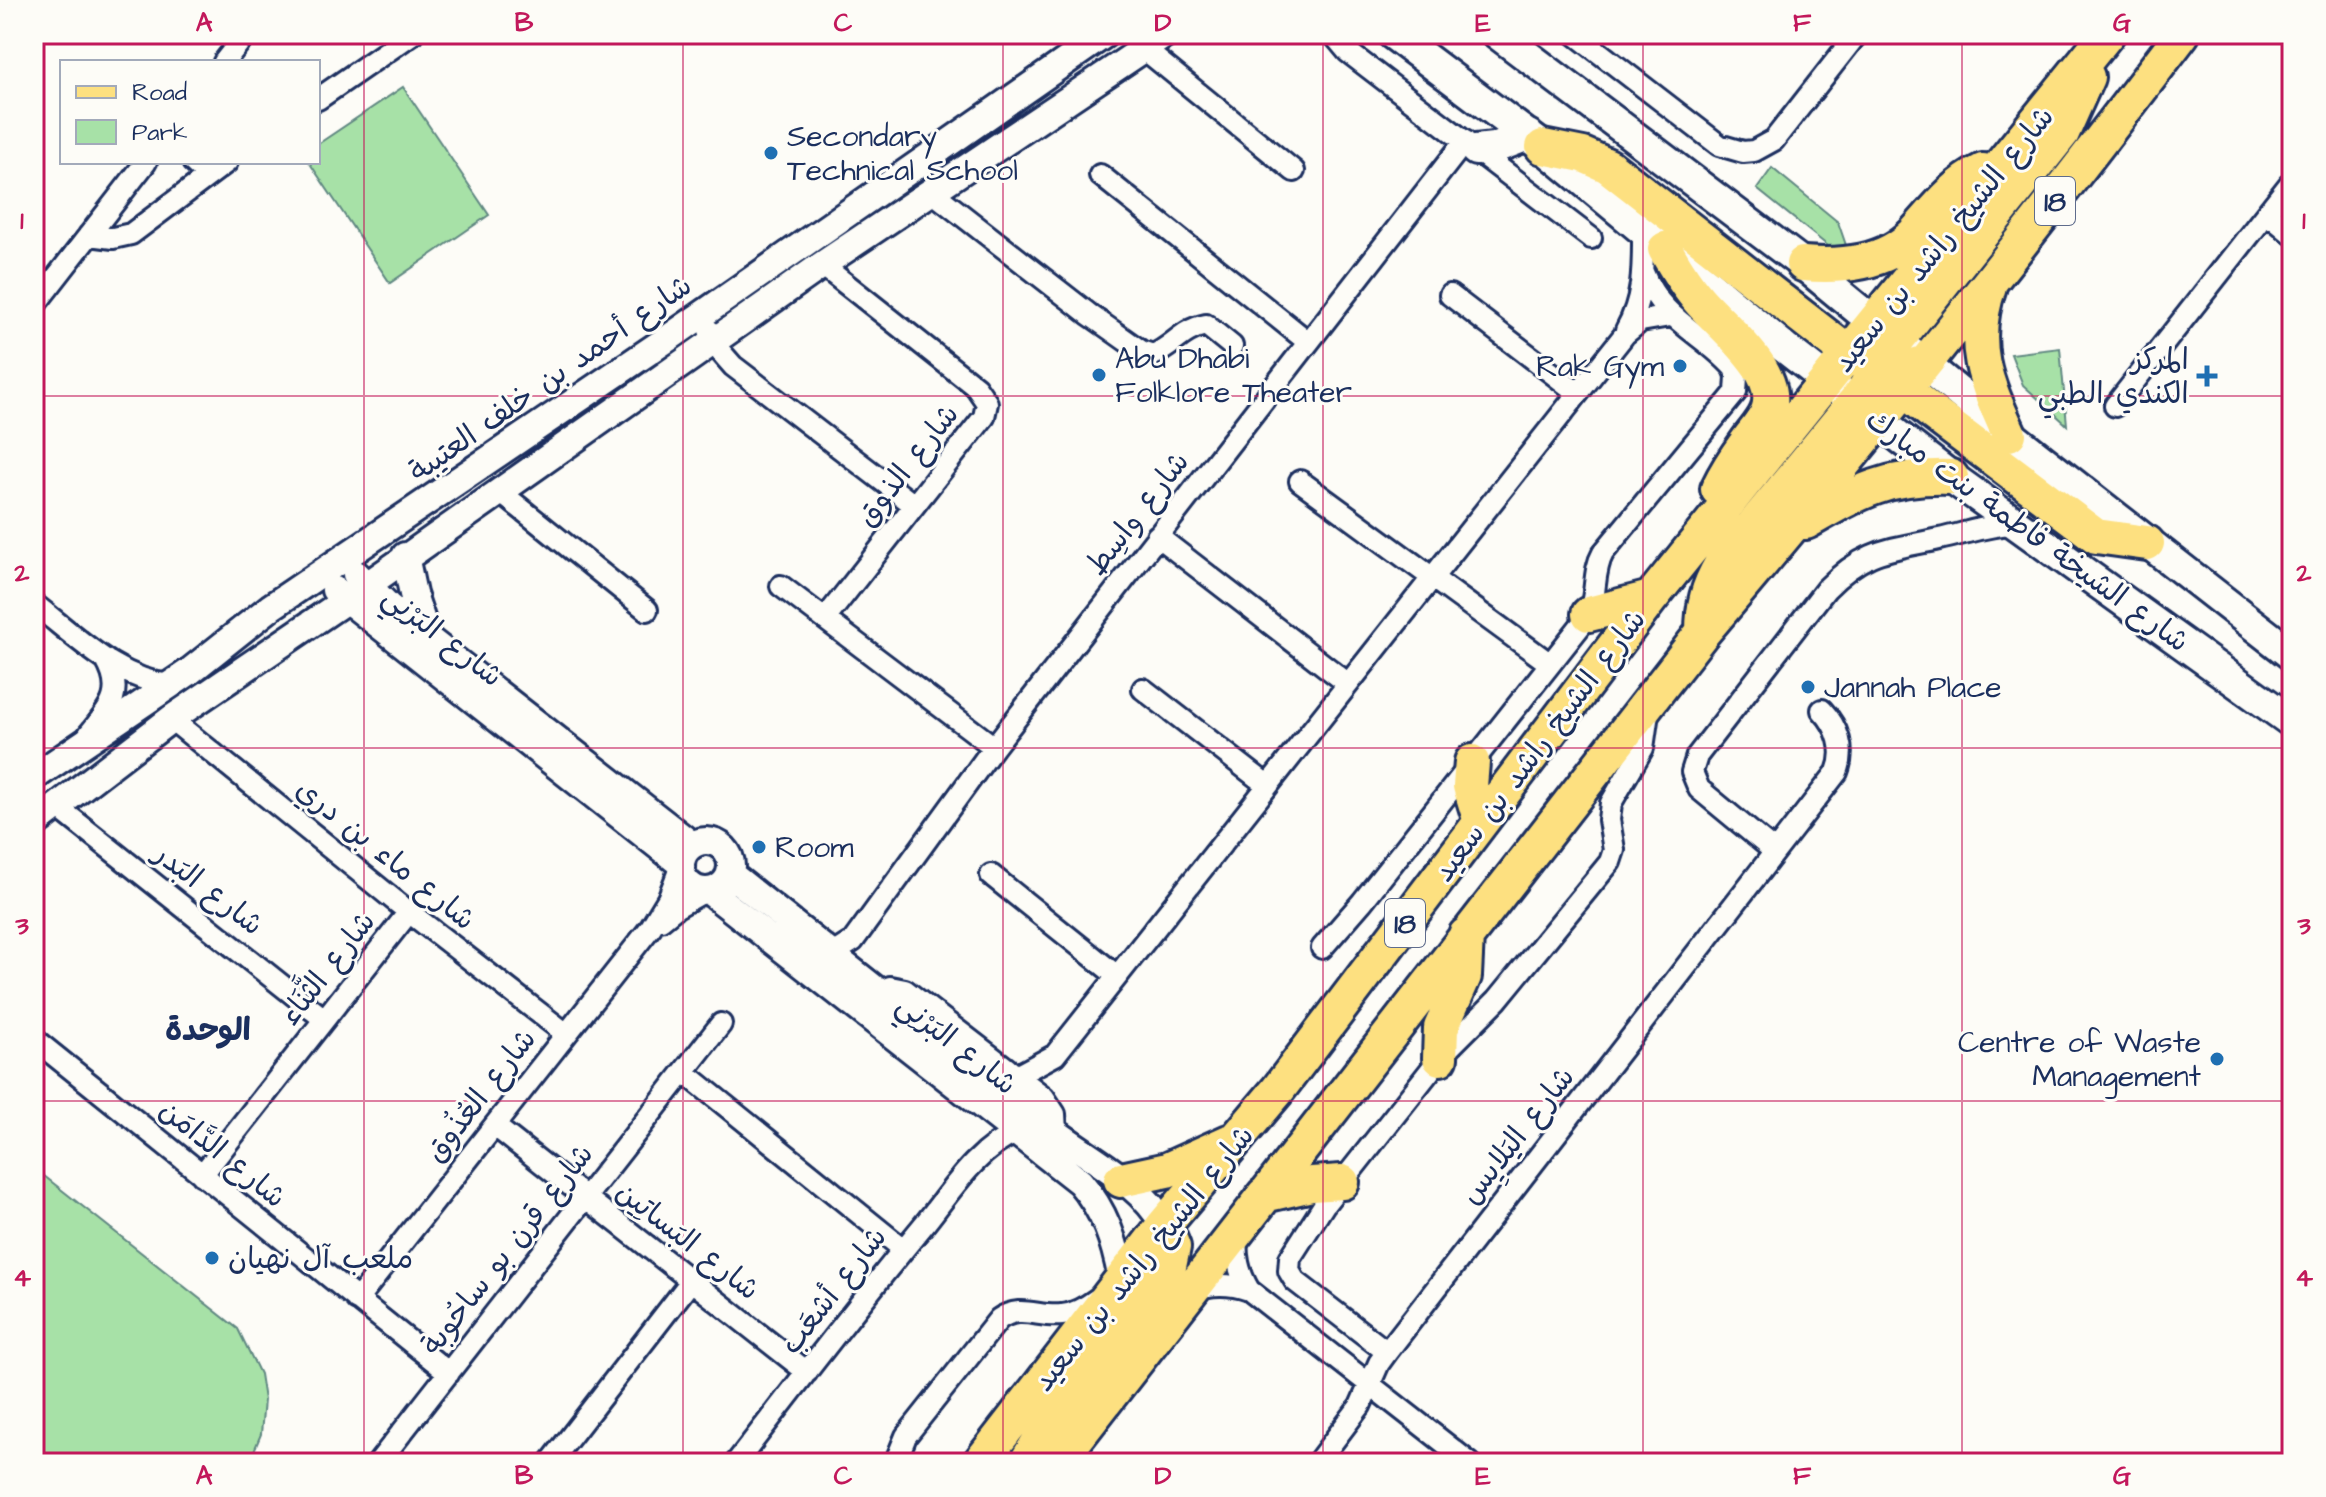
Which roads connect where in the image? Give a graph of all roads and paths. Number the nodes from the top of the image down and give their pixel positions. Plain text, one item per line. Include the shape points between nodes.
1 (246, 34) edge
2 (412, 34) edge
3 (1105, 34) edge
4 (1166, 34) edge
5 (1333, 34) edge
6 (1393, 34) edge
7 (1498, 34) edge
8 (1575, 34) edge
9 (1857, 34) edge
10 (2182, 34) edge
11 (1138, 42) edge
12 (2100, 43) edge
13 (226, 60) edge
14 (320, 98) edge
15 (1535, 141) junction
16 (1470, 145) junction
17 (2005, 162) junction
18 (144, 164) edge
19 (200, 169) edge
20 (1294, 171) dead end
21 (1100, 175) dead end
22 (2292, 181) edge
23 (931, 191) junction
24 (2267, 213) junction
25 (2292, 234) edge
26 (89, 235) junction
27 (1591, 238) dead end
28 (1650, 251) junction
29 (1803, 264) junction
30 (822, 265) junction
31 (1992, 277) junction
32 (1450, 295) dead end
33 (34, 306) edge
34 (702, 313) junction
35 (1670, 316) junction
36 (1625, 334) junction
37 (714, 341) junction
38 (1307, 341) junction
39 (1232, 346) dead end
40 (1876, 371) junction
41 (1578, 393) junction
42 (2115, 406) dead end
43 (2009, 434) junction
44 (1951, 477) junction
45 (1300, 481) dead end
46 (499, 491) junction
47 (914, 505) junction
48 (2013, 524) junction
49 (1788, 532) junction
50 (1157, 536) junction
51 (1701, 536) junction
52 (2147, 543) junction
53 (405, 556) junction
54 (344, 560) junction
55 (320, 576) junction
56 (1432, 577) junction
57 (781, 586) dead end
58 (356, 593) junction
59 (1651, 598) junction
60 (34, 604) edge
61 (647, 610) dead end
62 (1589, 614) junction
63 (825, 619) junction
64 (1703, 632) junction
65 (428, 639) junction
66 (2292, 655) edge
67 (106, 660) junction
68 (1549, 663) junction
69 (1347, 683) junction
70 (170, 685) junction
71 (1143, 689) dead end
72 (1649, 702) junction
73 (1822, 710) dead end
74 (171, 719) junction
75 (2292, 722) edge
76 (83, 742) junction
77 (994, 747) junction
78 (1472, 762) junction
79 (34, 777) edge
80 (1267, 785) junction
81 (55, 805) junction
82 (1481, 822) junction
83 (34, 824) edge
84 (1774, 851) junction
85 (684, 859) junction
86 (730, 874) junction
87 (991, 875) dead end
88 (707, 891) junction
89 (409, 912) junction
90 (752, 926) junction
91 (651, 927) junction
92 (1466, 935) junction
93 (823, 948) junction
94 (1322, 948) dead end
95 (1117, 976) junction
96 (880, 991) junction
97 (324, 1019) junction
98 (721, 1024) dead end
99 (565, 1033) junction
100 (34, 1039) edge
101 (1055, 1055) junction
102 (1440, 1058) junction
103 (684, 1072) junction
104 (1016, 1076) junction
105 (1044, 1097) junction
106 (995, 1113) junction
107 (495, 1126) junction
108 (1056, 1132) junction
109 (1016, 1133) junction
110 (1240, 1137) junction
111 (981, 1156) junction
112 (202, 1175) junction
113 (1121, 1180) junction
114 (1342, 1182) junction
115 (1264, 1195) junction
116 (585, 1197) junction
117 (1164, 1225) junction
118 (1237, 1229) junction
119 (903, 1249) junction
120 (691, 1281) junction
121 (1120, 1283) junction
122 (1249, 1290) junction
123 (1190, 1291) junction
124 (357, 1300) junction
125 (1387, 1352) junction
126 (807, 1372) junction
127 (449, 1373) junction
128 (1370, 1385) junction
129 (1464, 1461) edge
130 (378, 1463) edge
131 (550, 1463) edge
132 (736, 1463) edge
133 (895, 1463) edge
134 (980, 1463) edge
135 (1026, 1463) edge
136 (1057, 1463) edge
137 (1317, 1463) edge

1 - 13 street
2 - 14 street
3 - 34 street, شارع أحمد بن خلف العتيبة
4 - 11 street
5 - 16 street via 1342,47
6 - 15 main road, شارع الشيخة فاطمة بنت مبارك
7 - 29 main road, شارع الشيخة فاطمة بنت مبارك
8 - 9 street via 1719,145 1743,152 1774,140
10 - 31 main road, شارع الشيخ راشد بن سعيد / 18
11 - 20 street
11 - 23 street
12 - 17 main road, شارع الشيخ راشد بن سعيد / 18
12 - 40 main road via 2062,133
15 - 16 main road via 1494,148
15 - 28 main road, شارع الشيخة فاطمة بنت مبارك
15 - 40 main road via 1608,166
16 - 27 street
16 - 38 street, شارع واسِط
17 - 29 main road via 1959,186 1912,236 1886,253 1851,265
17 - 40 main road, شارع الشيخ راشد بن سعيد / 18
18 - 26 street
19 - 26 street via 131,234
21 - 38 street
22 - 24 street
23 - 30 street
23 - 39 street via 1141,351 1153,355 1185,331 1206,325
24 - 25 street
24 - 42 street
26 - 33 street
28 - 35 street via 1653,294
28 - 36 street
28 - 40 main road, شارع الشيخة فاطمة بنت مبارك
28 - 51 main road via 1753,357 1770,394 1768,411 1722,480
29 - 40 main road, شارع الشيخة فاطمة بنت مبارك
30 - 37 street
30 - 47 street, شارع الذوق via 985,397 984,417
31 - 40 main road, شارع الشيخ راشد بن سعيد / 18
31 - 43 main road via 1980,313 1979,341 1988,388
32 - 41 street
34 - 37 street
34 - 54 street, شارع أحمد بن خلف العتيبة
35 - 36 street via 1641,321
35 - 62 street via 1734,368 1736,392 1603,553
36 - 41 street
37 - 46 street
37 - 47 street via 733,366
38 - 50 street, شارع واسِط
40 - 43 main road, شارع الشيخة فاطمة بنت مبارك
40 - 44 main road, شارع الشيخة فاطمة بنت مبارك
40 - 49 main road, شارع الشيخ راشد بن سعيد / 18
40 - 51 main road, شارع الشيخ راشد بن سعيد / 18
40 - 52 main road via 2096,536
40 - 64 main road via 1721,565 1703,607
41 - 56 street
43 - 52 main road, شارع الشيخة فاطمة بنت مبارك
44 - 48 main road, شارع الشيخة فاطمة بنت مبارك
44 - 49 main road via 1887,482
45 - 56 street
46 - 53 street
46 - 61 street
47 - 63 street, شارع الذوق
48 - 75 main road, شارع الشيخة فاطمة بنت مبارك
48 - 84 street via 1896,546 1851,566 1826,589 1697,756 1692,772 1699,789
49 - 64 main road, شارع الشيخ راشد بن سعيد / 18
50 - 69 street
50 - 77 street, شارع واسِط
51 - 59 main road, شارع الشيخ راشد بن سعيد / 18
52 - 66 main road, شارع الشيخة فاطمة بنت مبارك
53 - 58 street
53 - 65 street
54 - 55 street, شارع أحمد بن خلف العتيبة
54 - 58 street, شارع البَرْنِي
55 - 58 street, شارع البَرْنِي
55 - 70 street, شارع أحمد بن خلف العتيبة
56 - 68 street
56 - 69 street
57 - 63 street
58 - 65 street, شارع البَرْنِي
58 - 74 street
58 - 85 street, شارع البَرْنِي
59 - 62 main road
59 - 82 main road, شارع الشيخ راشد بن سعيد / 18
60 - 67 street
62 - 68 street
63 - 77 street
64 - 72 main road, شارع الشيخ راشد بن سعيد / 18
65 - 85 street, شارع البَرْنِي
67 - 70 street via 145,681
67 - 76 street via 115,680 113,701
68 - 78 street
69 - 80 street
70 - 76 street, شارع أحمد بن خلف العتيبة
71 - 80 street
72 - 92 main road, شارع الشيخ راشد بن سعيد / 18
72 - 102 street via 1643,748 1611,803 1610,862 1497,1000
73 - 84 street, شارع اليَلايِس via 1835,727 1840,746 1828,782
74 - 81 street
74 - 89 street, شارع ماء بن دري
76 - 79 street, شارع أحمد بن خلف العتيبة
77 - 93 street, شارع واسِط via 853,941
78 - 82 main road via 1470,786
78 - 94 street
80 - 95 street
81 - 83 street
81 - 97 street, شارع البَدر
82 - 110 main road, شارع الشيخ راشد بن سعيد / 18
84 - 125 street, شارع اليَلايِس
85 - 86 street via 703,840 719,844 729,856
85 - 88 street via 689,885
85 - 91 street, شارع العُذُوق
86 - 88 street via 722,885
86 - 93 street, شارع البَرْنِي
87 - 95 street
88 - 90 street, شارع البَرْنِي
88 - 91 street, شارع العُذُوق
89 - 97 street, شارع الثَّنَاء
89 - 99 street, شارع ماء بن دري
90 - 93 street via 776,933 812,960
90 - 106 street, شارع البَرْنِي
91 - 99 street, شارع العُذُوق
92 - 102 main road via 1464,976 1441,1028
92 - 115 main road, شارع الشيخ راشد بن سعيد / 18
93 - 96 street, شارع البَرْنِي
95 - 101 street
96 - 104 street via 897,987 911,994
96 - 108 street, شارع البَرْنِي
97 - 112 street, شارع الثَّنَاء
98 - 103 street, شارع قرن بو ساحُوبة
99 - 107 street, شارع العُذُوق
100 - 112 street, شارع الدَّامَن
101 - 104 street
101 - 105 street
102 - 114 street
103 - 116 street, شارع قرن بو ساحُوبة
103 - 119 street
104 - 105 street
105 - 108 street via 1055,1114
106 - 109 street, شارع البَرْنِي
106 - 111 street, شارع أشعَب
107 - 116 street, شارع البَساتِين
107 - 124 street, شارع العُذُوق
108 - 113 street, شارع البَرْنِي
109 - 111 street, شارع أشعَب
109 - 121 street, شارع البَرْنِي via 1092,1196 1109,1228
110 - 113 main road via 1182,1165
110 - 117 main road, شارع الشيخ راشد بن سعيد / 18
111 - 119 street, شارع أشعَب
112 - 124 street, شارع الدَّامَن
113 - 117 street, شارع البَرْنِي via 1152,1206
114 - 115 main road
114 - 125 street via 1293,1253 1289,1271
115 - 118 main road, شارع الشيخ راشد بن سعيد / 18
116 - 120 street, شارع البَساتِين
116 - 127 street, شارع قرن بو ساحُوبة
117 - 121 main road, شارع الشيخ راشد بن سعيد / 18
117 - 135 main road via 1173,1247 1168,1271 1049,1425
118 - 122 street via 1235,1253
118 - 123 main road, شارع الشيخ راشد بن سعيد / 18
119 - 126 street, شارع أشعَب
120 - 126 street, شارع البَساتِين
120 - 131 street
121 - 133 street via 1074,1313 1018,1310 999,1319 906,1436
121 - 134 main road, شارع الشيخ راشد بن سعيد / 18
122 - 123 street via 1232,1284
122 - 128 street
123 - 136 main road, شارع الشيخ راشد بن سعيد / 18
124 - 127 street, شارع الدَّامَن
125 - 128 street, شارع اليَلايِس
126 - 132 street, شارع أشعَب
127 - 130 street, شارع قرن بو ساحُوبة
128 - 129 street
128 - 137 street, شارع اليَلايِس via 1352,1419

